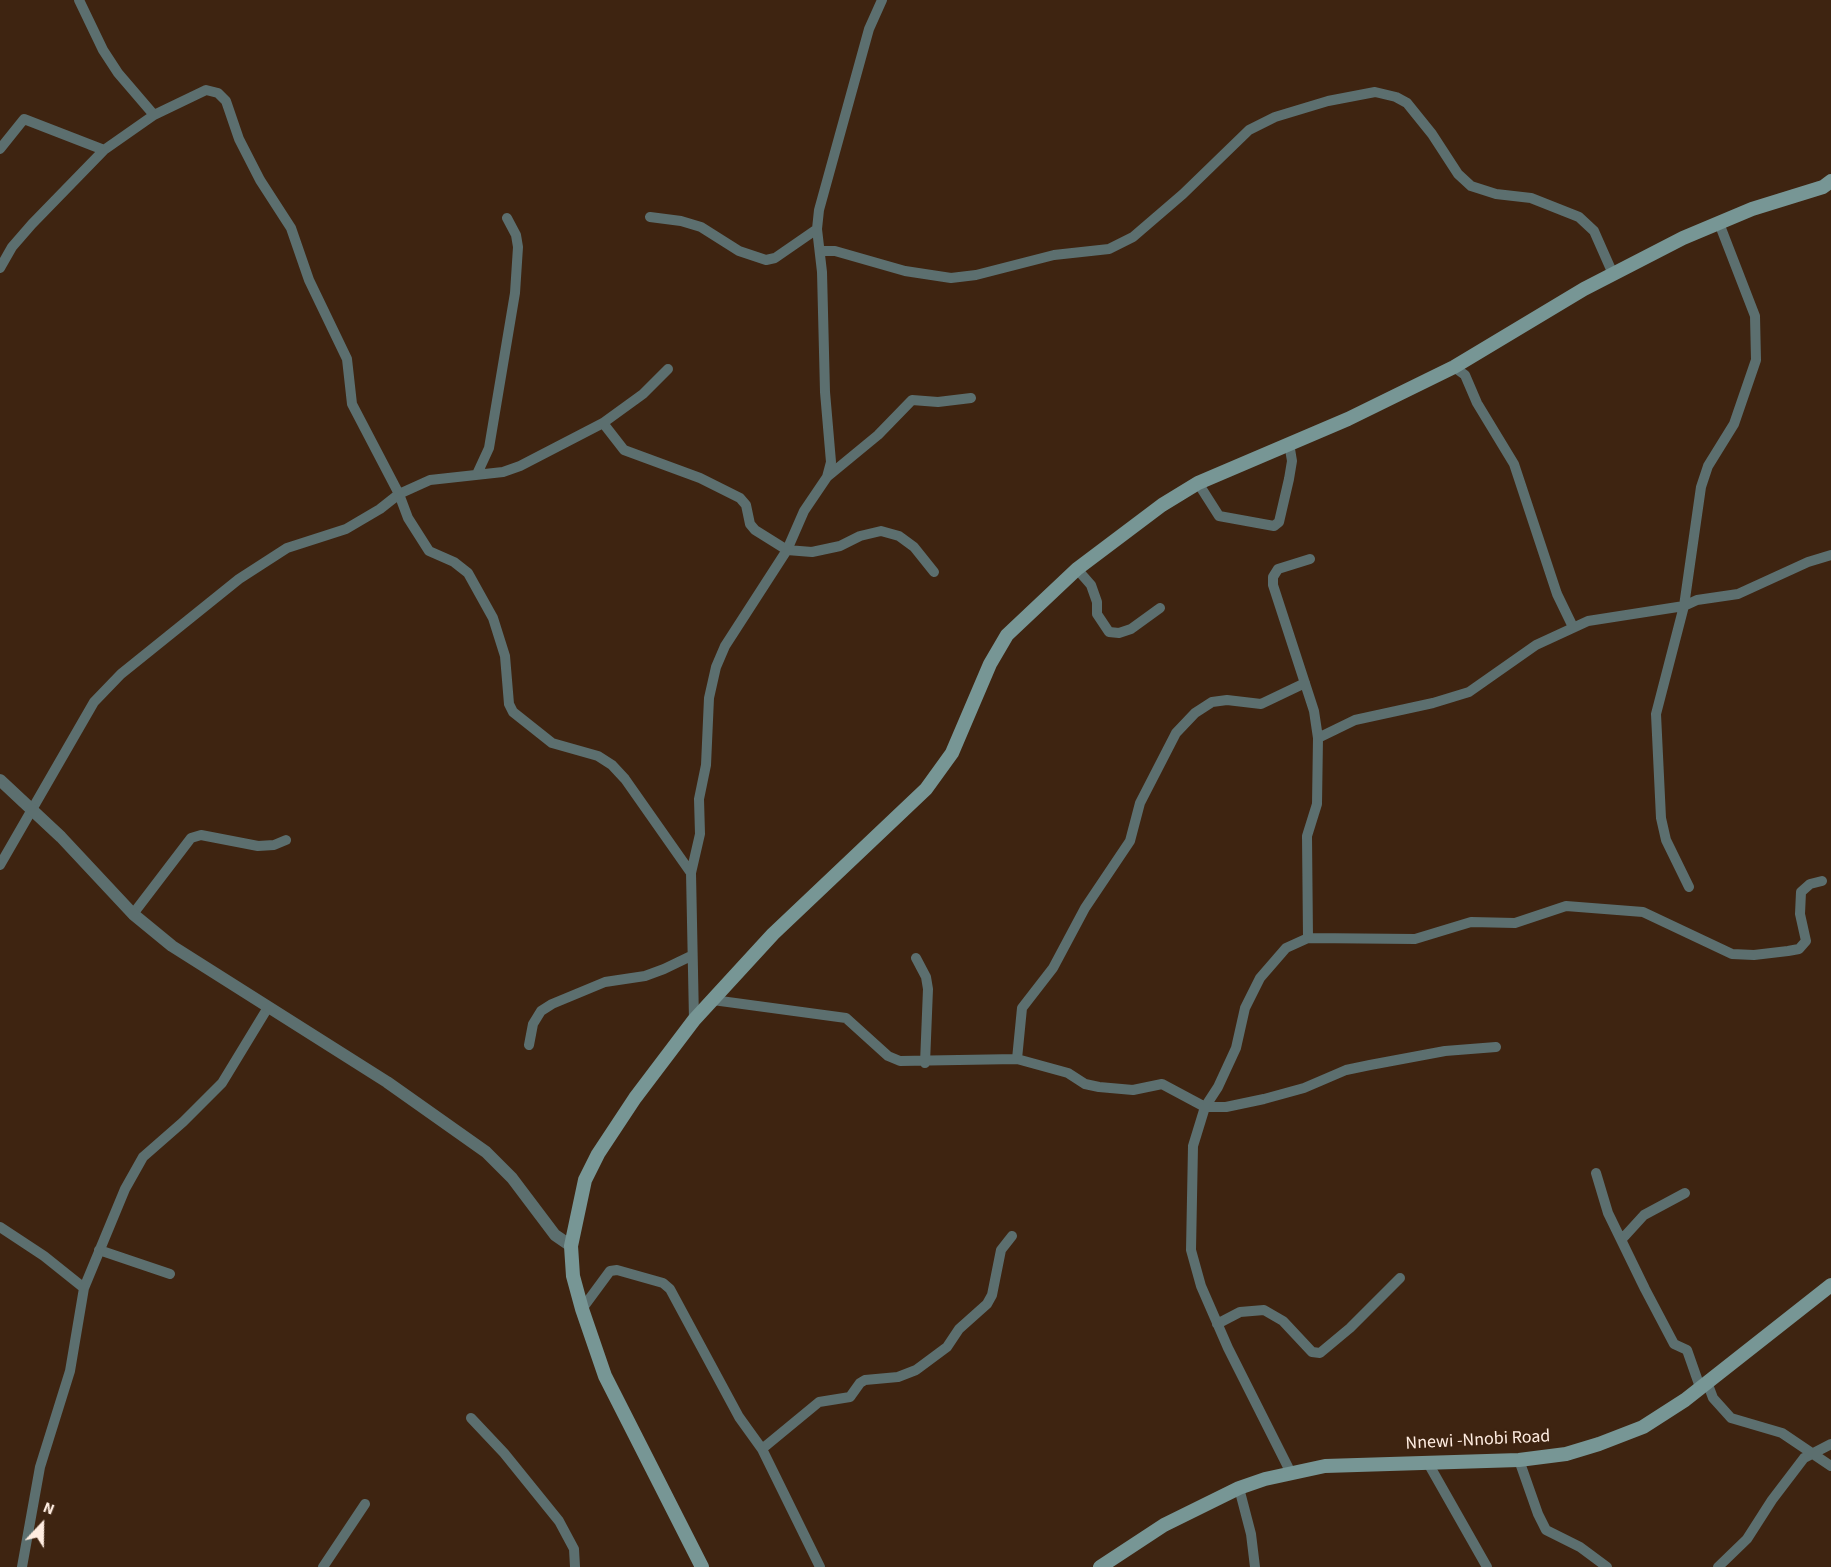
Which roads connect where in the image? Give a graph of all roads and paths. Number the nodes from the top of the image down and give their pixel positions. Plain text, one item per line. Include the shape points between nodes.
1 (79, 0) edge
2 (882, 0) edge
3 (154, 115) junction
4 (0, 149) edge
5 (104, 150) junction
6 (1831, 181) edge
7 (650, 217) dead end
8 (507, 218) dead end
9 (1719, 223) junction
10 (817, 229) junction
11 (821, 251) junction
12 (0, 268) edge
13 (1613, 274) junction
14 (1454, 367) junction
15 (668, 369) dead end
16 (971, 398) dead end
17 (603, 423) junction
18 (1288, 443) junction
19 (477, 474) junction
20 (827, 477) junction
21 (1198, 483) junction
22 (399, 494) junction
23 (787, 550) junction
24 (1831, 555) edge
25 (1310, 559) dead end
26 (1077, 568) junction
27 (934, 572) dead end
28 (1684, 606) junction
29 (1160, 608) dead end
30 (1573, 627) junction
31 (1305, 683) junction
32 (1318, 738) junction
33 (0, 780) edge
34 (31, 809) junction
35 (286, 840) dead end
36 (0, 866) edge
37 (690, 873) junction
38 (1822, 881) dead end
39 (1689, 887) dead end
40 (133, 914) junction
41 (1308, 938) junction
42 (691, 956) junction
43 (916, 958) dead end
44 (713, 1000) junction
45 (267, 1009) junction
46 (694, 1020) junction
47 (529, 1046) dead end
48 (1496, 1047) dead end
49 (1017, 1059) junction
50 (925, 1063) junction
51 (1205, 1107) junction
52 (1596, 1173) dead end
53 (1685, 1193) dead end
54 (0, 1227) edge
55 (1011, 1236) dead end
56 (1623, 1238) junction
57 (571, 1246) junction
58 (99, 1250) junction
59 (170, 1274) dead end
60 (1400, 1278) dead end
61 (1831, 1285) edge
62 (84, 1288) junction
63 (582, 1309) junction
64 (1217, 1324) junction
65 (1704, 1385) junction
66 (471, 1418) dead end
67 (1831, 1444) edge
68 (762, 1449) junction
69 (1812, 1452) junction
70 (1519, 1460) junction
71 (1428, 1463) junction
72 (1831, 1466) edge
73 (1291, 1473) junction
74 (1239, 1488) junction
75 (365, 1504) dead end
76 (22, 1567) edge
77 (323, 1567) edge
78 (575, 1567) edge
79 (702, 1567) edge
80 (820, 1567) edge
81 (1100, 1567) edge
82 (1255, 1567) edge
83 (1487, 1567) edge
84 (1607, 1567) edge
85 (1718, 1567) edge

1 - 3 street via 103,50
2 - 10 street via 869,29
3 - 5 street
3 - 22 street via 206,90 218,93 226,101 250,161 291,228 309,280 347,359 352,404
4 - 5 street via 24,119
5 - 12 street via 32,224
6 - 9 main road
7 - 10 street via 701,227 738,251 766,260
8 - 19 street via 518,247 515,293 489,448
9 - 13 main road
9 - 28 street via 1755,316 1756,360 1734,424 1708,466 1701,487
10 - 11 street
11 - 13 street via 951,278 1054,255 1109,249 1150,223 1249,130 1275,117 1375,92 1407,103 1471,186 1539,200 1579,217 1593,231
11 - 20 street via 831,462
13 - 14 main road
14 - 18 main road via 1348,419
14 - 30 street via 1465,375 1514,464 1557,594
15 - 17 street via 643,394
16 - 20 street via 938,402 912,399 878,435
17 - 19 street via 520,466
17 - 23 street via 624,450 700,478 740,498 755,530
18 - 21 main road
18 - 21 street via 1290,479 1274,526 1219,516
19 - 22 street via 430,480
20 - 23 street via 804,511
21 - 26 main road
22 - 34 street via 346,529 287,548 239,579 121,674 88,711
22 - 37 street via 421,542 429,551 468,573 481,592 505,656 513,712 552,743 598,756 612,765
23 - 27 street via 812,552 881,531 899,536 914,547
23 - 37 street via 724,646 716,667 699,799 700,834
24 - 28 street via 1738,594 1697,600
25 - 31 street via 1278,569 1273,577
26 - 29 street via 1091,585 1097,614 1109,632 1131,629
26 - 44 main road via 1007,635 990,664 952,753 926,789 773,934
28 - 30 street via 1588,621
28 - 39 street via 1656,714 1660,818
30 - 32 street via 1536,645 1469,692 1355,720
31 - 32 street
31 - 49 street via 1262,704 1212,702 1176,733 1140,803 1130,841 1084,908 1053,968 1022,1008
32 - 41 street via 1317,804 1307,836
33 - 34 street
34 - 36 street
34 - 40 street
35 - 40 street via 258,846 201,835 191,837
37 - 42 street
38 - 41 street via 1801,892 1804,946 1765,954 1732,954 1643,912 1595,907 1566,906 1515,923 1471,922 1415,939
40 - 45 street via 172,946
41 - 51 street via 1286,948 1260,978 1245,1008 1236,1048
42 - 46 street
42 - 47 street via 645,976 605,982 552,1004 541,1011 533,1024
43 - 50 street via 928,989
44 - 46 main road
44 - 50 street via 846,1018 888,1056
45 - 57 street via 387,1082 486,1152 512,1178 555,1235
45 - 58 street via 222,1083 143,1156
46 - 57 main road via 598,1154 578,1202
48 - 51 street via 1445,1051 1370,1065 1264,1100
49 - 50 street
49 - 51 street via 1068,1073 1085,1084 1099,1087 1133,1090 1162,1084
51 - 64 street via 1193,1146 1191,1250
52 - 56 street via 1608,1213
53 - 56 street via 1644,1215
54 - 62 street
55 - 68 street via 1001,1250 987,1304 959,1329 946,1347 916,1371 865,1380 850,1397 819,1402
56 - 65 street via 1674,1344 1687,1350
57 - 63 main road via 573,1276
58 - 59 street
58 - 62 street
60 - 64 street via 1320,1353 1312,1352 1283,1321 1264,1310 1240,1312
61 - 65 main road, Nnewi -Nnobi Road
62 - 76 street via 70,1371 40,1467
63 - 68 street via 610,1271 663,1283 670,1289 739,1417
63 - 79 main road via 605,1376
64 - 73 street
65 - 69 street via 1731,1418 1782,1433
65 - 70 main road, Nnewi -Nnobi Road via 1642,1427 1566,1454
66 - 78 street via 559,1521 572,1542
67 - 69 street
68 - 80 street
69 - 72 street
69 - 85 street via 1797,1466 1747,1539
70 - 71 main road, Nnewi -Nnobi Road
70 - 84 street via 1546,1530 1580,1547
71 - 73 main road, Nnewi -Nnobi Road via 1325,1467
71 - 83 street
73 - 74 main road, Nnewi -Nnobi Road
74 - 81 main road, Nnewi -Nnobi Road via 1164,1525
74 - 82 street
75 - 77 street

